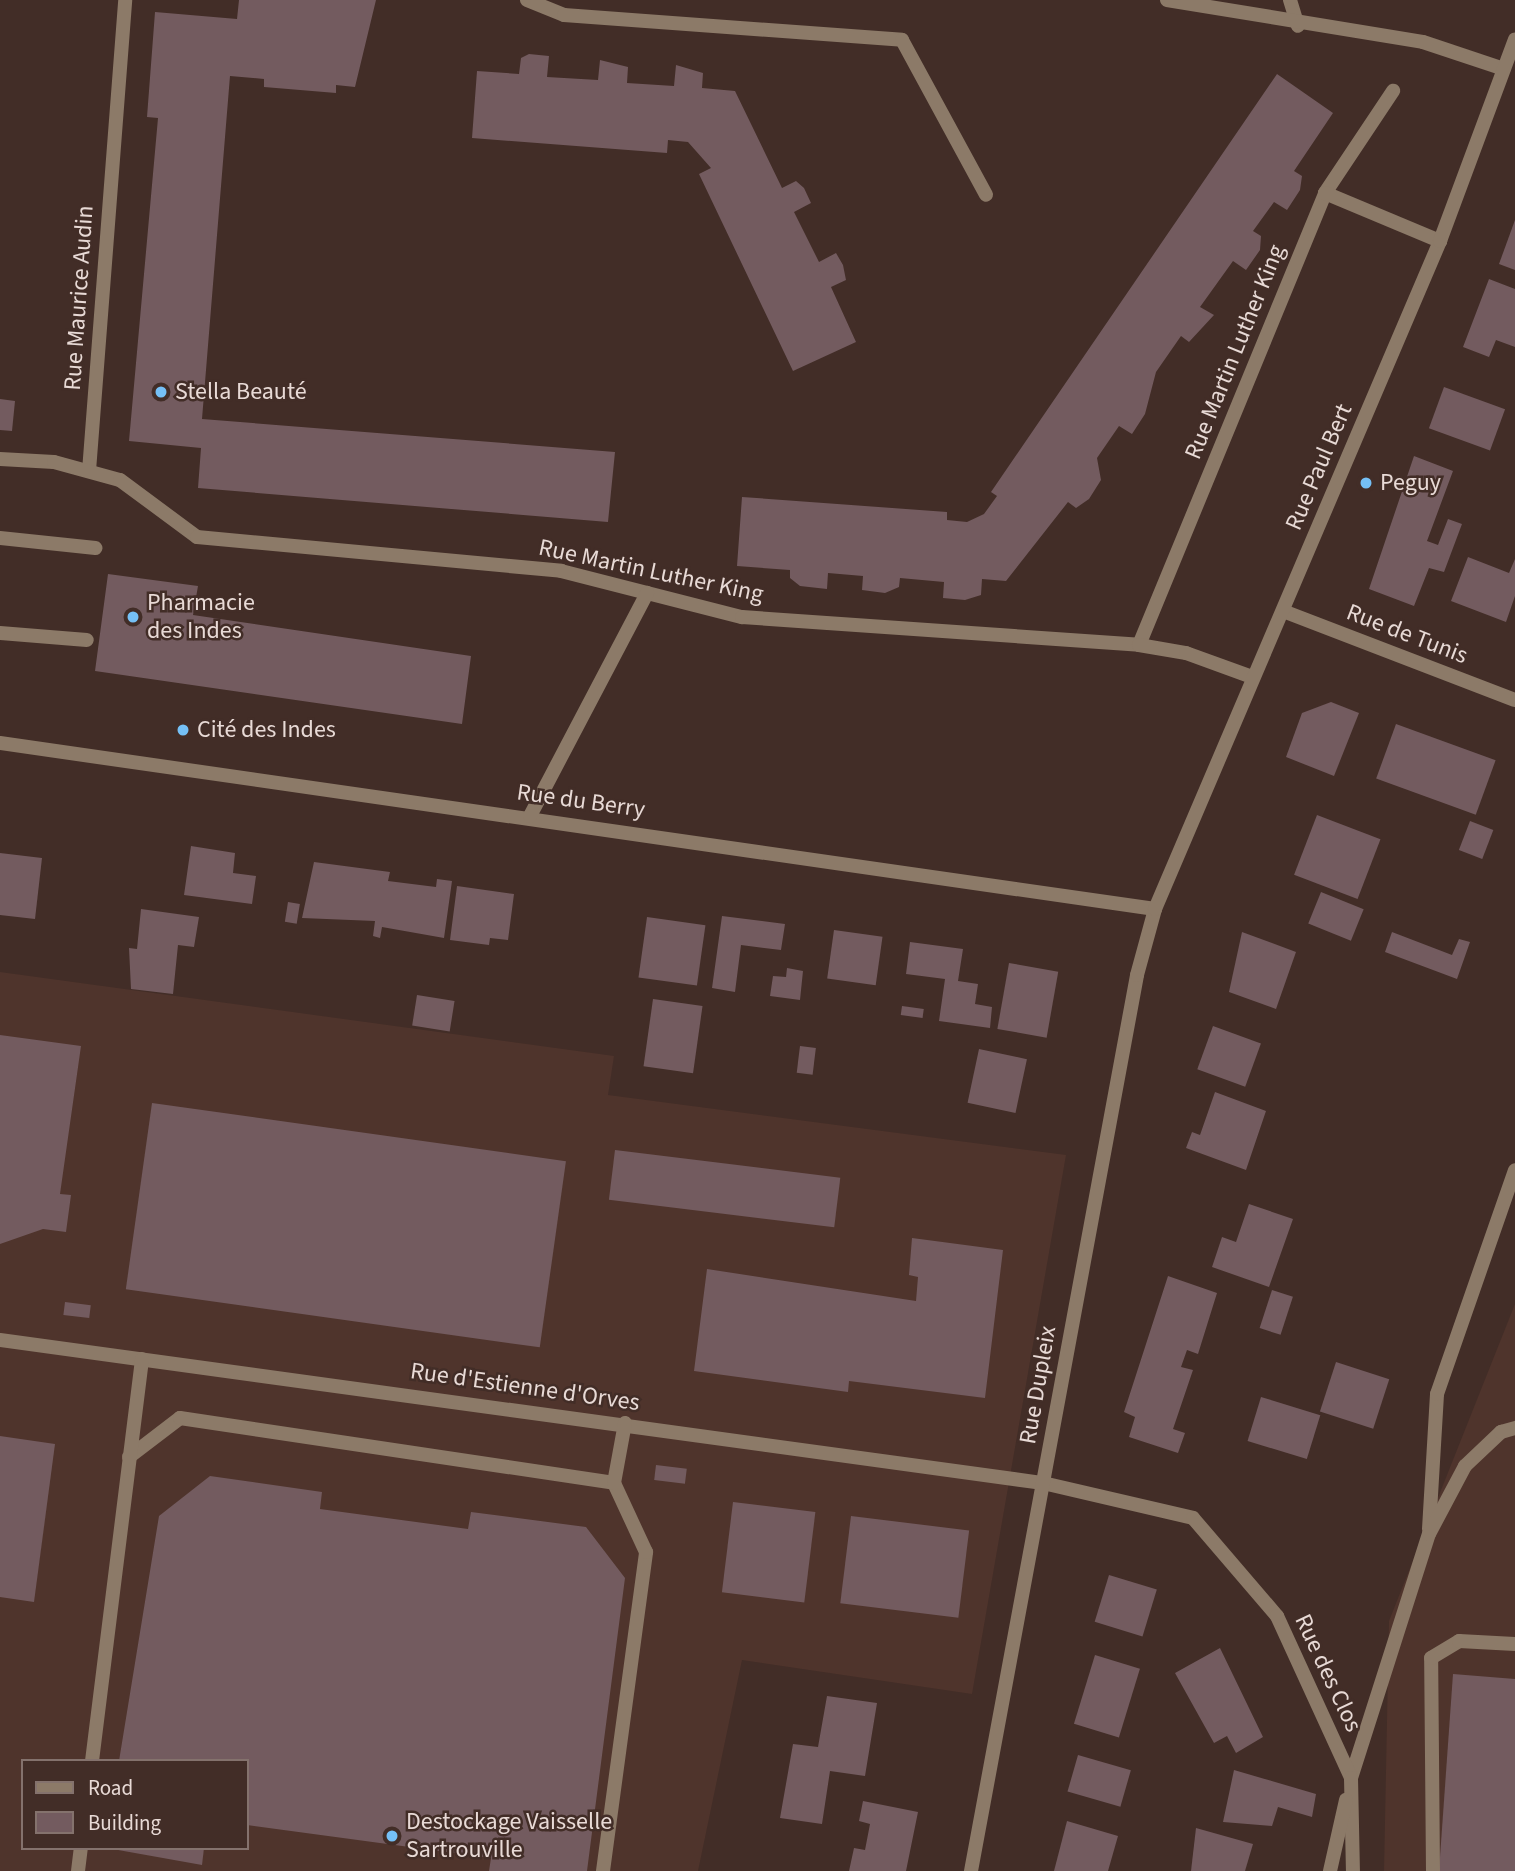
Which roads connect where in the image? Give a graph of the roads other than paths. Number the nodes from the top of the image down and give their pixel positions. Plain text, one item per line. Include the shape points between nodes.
1 (125, 0) edge
2 (527, 0) edge
3 (1167, 0) edge
4 (1290, 0) edge
5 (1298, 26) junction
6 (1515, 39) edge
7 (1504, 69) junction
8 (1393, 90) dead end
9 (1325, 193) junction
10 (986, 195) dead end
11 (1440, 240) junction
12 (0, 458) edge
13 (89, 471) junction
14 (0, 538) edge
15 (95, 548) dead end
16 (647, 593) junction
17 (1283, 611) junction
18 (0, 633) edge
19 (87, 640) dead end
20 (1139, 645) junction
21 (1252, 677) junction
22 (1515, 700) edge
23 (0, 743) edge
24 (530, 816) junction
25 (1156, 909) junction
26 (1515, 1170) edge
27 (0, 1340) edge
28 (142, 1359) junction
29 (625, 1423) junction
30 (1515, 1428) edge
31 (129, 1457) junction
32 (614, 1483) junction
33 (1043, 1483) junction
34 (1429, 1534) junction
35 (1515, 1644) edge
36 (92, 1759) edge
37 (1351, 1778) junction
38 (81, 1850) edge
39 (78, 1871) edge
40 (603, 1871) edge
41 (971, 1871) edge
42 (1330, 1871) edge
43 (1353, 1871) edge
44 (1433, 1871) edge

1 - 13 street, Rue Maurice Audin
2 - 10 street via 564,15 902,40
3 - 5 street
4 - 5 street
5 - 7 street via 1423,42
6 - 7 street, Rue Paul Bert
7 - 11 street, Rue Paul Bert
8 - 9 street, Rue Martin Luther King
9 - 11 street
9 - 20 street, Rue Martin Luther King
11 - 17 street, Rue Paul Bert
12 - 13 street
13 - 16 street, Rue Martin Luther King via 120,480 197,537 561,571
14 - 15 street
16 - 20 street, Rue Martin Luther King via 742,617
16 - 24 street
17 - 21 street, Rue Paul Bert
17 - 22 street, Rue de Tunis
18 - 19 street
20 - 21 street, Rue Martin Luther King
21 - 25 street, Rue Paul Bert
23 - 24 street, Rue du Berry
24 - 25 street, Rue du Berry
25 - 33 street, Rue Dupleix via 1137,975
26 - 34 street via 1437,1394
27 - 28 street, Rue d'Estienne d'Orves
28 - 29 street, Rue d'Estienne d'Orves
28 - 31 street
29 - 32 street
29 - 33 street, Rue d'Estienne d'Orves
30 - 34 street via 1501,1432 1465,1466
31 - 32 street via 180,1419
31 - 36 street
32 - 40 street via 646,1552
33 - 37 street, Rue des Clos via 1193,1518 1277,1616
33 - 41 street, Rue Dupleix
34 - 37 street
35 - 44 street via 1459,1641 1431,1658
37 - 42 street
37 - 43 street
38 - 39 street

